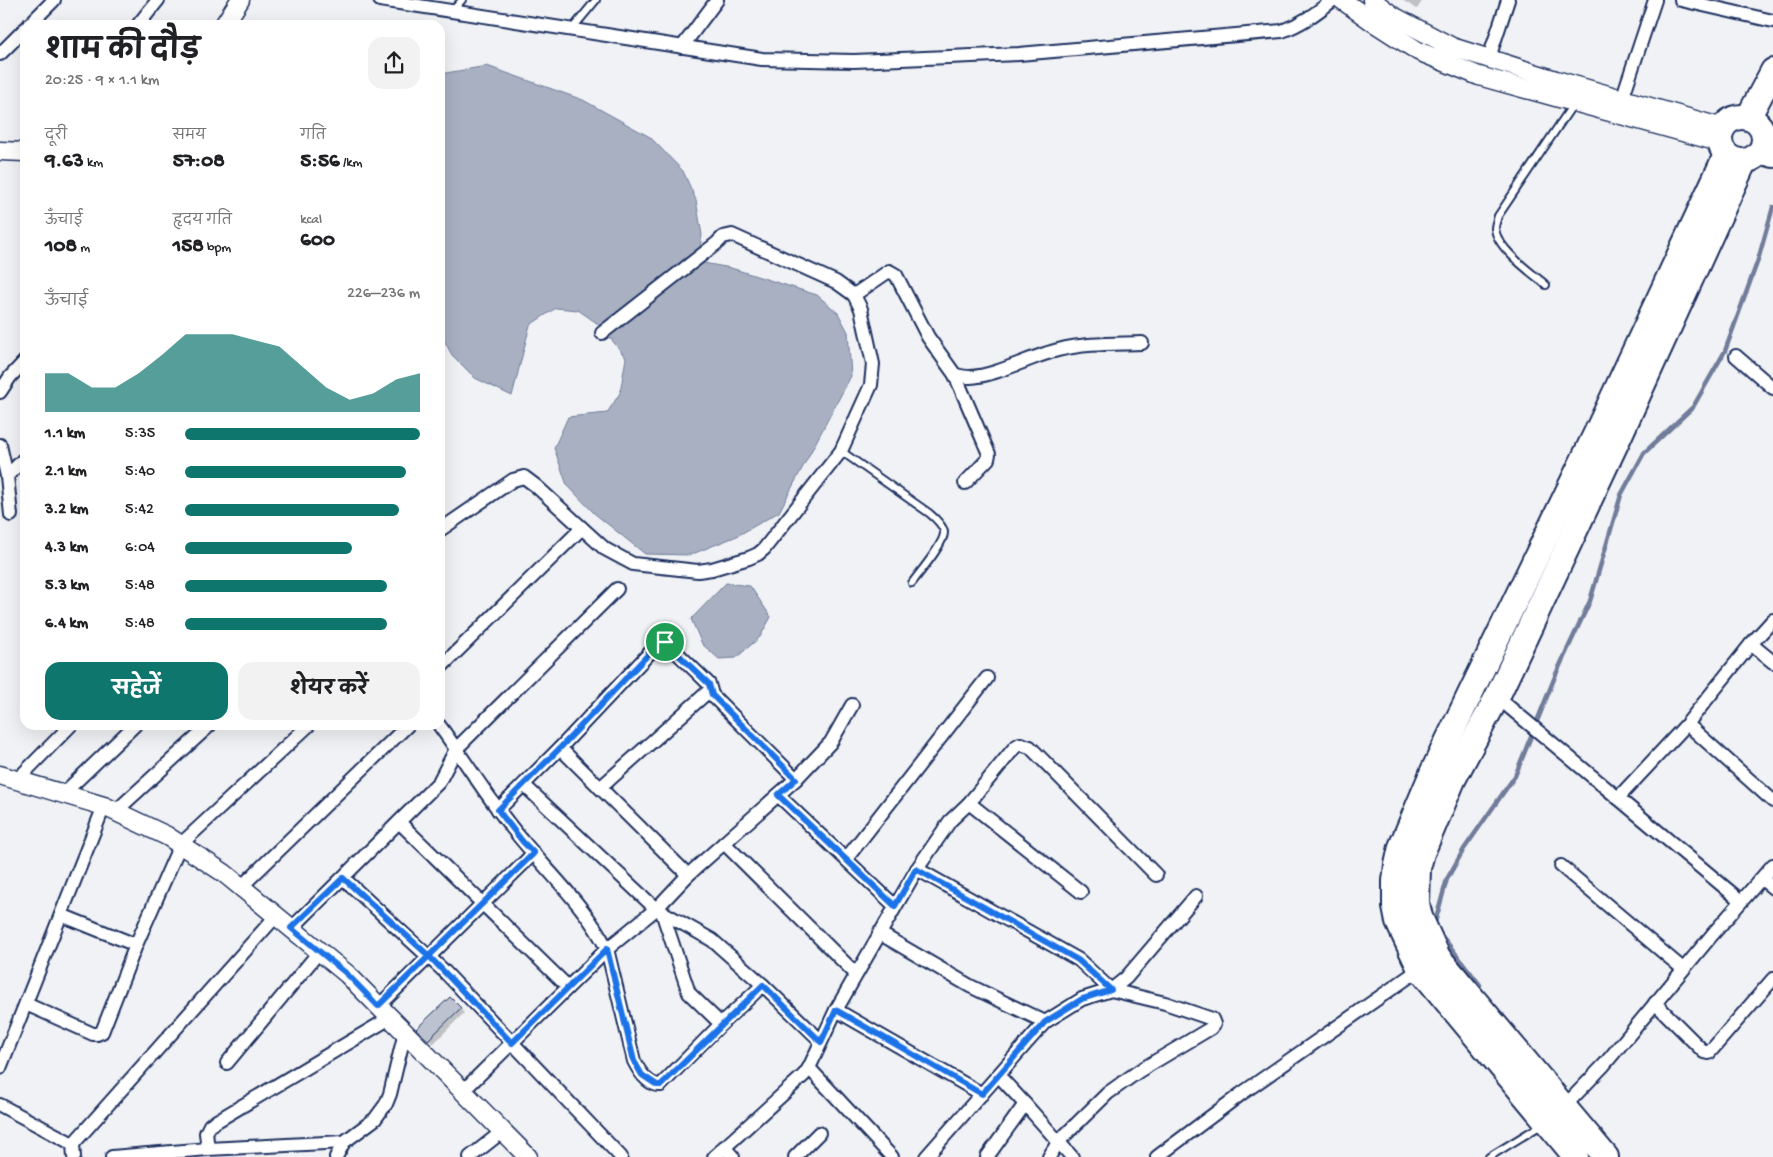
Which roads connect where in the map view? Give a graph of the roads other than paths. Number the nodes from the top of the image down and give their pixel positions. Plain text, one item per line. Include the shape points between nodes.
1 (54, 0) edge
2 (158, 0) edge
3 (240, 0) edge
4 (380, 0) edge
5 (462, 0) edge
6 (596, 0) edge
7 (717, 0) edge
8 (1333, 0) edge
9 (1372, 0) edge
10 (1508, 0) edge
11 (1655, 0) edge
12 (1681, 0) edge
13 (1353, 3) edge
14 (452, 12) junction
15 (34, 20) edge
16 (142, 20) edge
17 (227, 20) edge
18 (1773, 21) edge
19 (571, 30) junction
20 (20, 34) edge
21 (682, 47) junction
22 (0, 54) edge
23 (1489, 58) junction
24 (1773, 71) edge
25 (1579, 95) junction
26 (1622, 99) junction
27 (1747, 143) edge
28 (0, 151) edge
29 (20, 152) edge
30 (1546, 285) dead end
31 (854, 295) junction
32 (602, 333) dead end
33 (1142, 343) dead end
34 (1736, 356) dead end
35 (20, 367) edge
36 (955, 375) junction
37 (1773, 388) edge
38 (0, 392) edge
39 (0, 445) edge
40 (841, 451) junction
41 (20, 463) edge
42 (7, 476) junction
43 (965, 483) dead end
44 (11, 515) dead end
45 (445, 527) edge
46 (582, 528) junction
47 (912, 583) dead end
48 (617, 588) dead end
49 (1773, 620) edge
50 (1751, 644) junction
51 (1773, 662) edge
52 (445, 663) edge
53 (986, 678) dead end
54 (710, 690) junction
55 (1497, 697) junction
56 (852, 705) dead end
57 (1687, 724) junction
58 (66, 730) edge
59 (130, 730) edge
60 (204, 730) edge
61 (304, 730) edge
62 (403, 730) edge
63 (443, 730) edge
64 (560, 748) junction
65 (456, 749) junction
66 (0, 775) edge
67 (796, 779) junction
68 (17, 780) junction
69 (524, 785) junction
70 (600, 788) junction
71 (63, 794) junction
72 (778, 795) junction
73 (1618, 798) junction
74 (1773, 801) edge
75 (969, 803) junction
76 (109, 809) junction
77 (498, 810) junction
78 (399, 822) junction
79 (724, 843) junction
80 (180, 845) junction
81 (534, 853) junction
82 (846, 859) junction
83 (1773, 865) edge
84 (1561, 866) dead end
85 (916, 869) junction
86 (688, 875) junction
87 (1156, 875) dead end
88 (343, 878) junction
89 (1762, 879) junction
90 (241, 886) junction
91 (1773, 888) edge
92 (1081, 892) dead end
93 (1196, 896) dead end
94 (1741, 901) junction
95 (482, 904) junction
96 (895, 906) junction
97 (659, 910) junction
98 (61, 915) junction
99 (276, 916) junction
100 (291, 928) junction
101 (879, 933) junction
102 (136, 945) junction
103 (607, 949) junction
104 (319, 952) junction
105 (429, 956) junction
106 (1420, 969) junction
107 (1683, 969) junction
108 (856, 974) junction
109 (1773, 979) edge
110 (763, 985) junction
111 (568, 987) junction
112 (1111, 990) junction
113 (1655, 1003) junction
114 (26, 1004) junction
115 (836, 1010) junction
116 (384, 1012) junction
117 (1045, 1022) junction
118 (721, 1024) junction
119 (405, 1032) junction
120 (821, 1042) junction
121 (512, 1043) junction
122 (226, 1063) dead end
123 (0, 1068) edge
124 (809, 1068) junction
125 (999, 1076) junction
126 (463, 1092) junction
127 (982, 1094) junction
128 (1025, 1104) junction
129 (0, 1105) edge
130 (1553, 1118) junction
131 (503, 1131) junction
132 (819, 1134) dead end
133 (1059, 1141) junction
134 (344, 1142) junction
135 (73, 1151) edge
136 (216, 1151) edge
137 (728, 1152) edge
138 (112, 1157) edge
139 (336, 1157) edge
140 (470, 1157) edge
141 (528, 1157) edge
142 (621, 1157) edge
143 (714, 1157) edge
144 (795, 1157) edge
145 (892, 1157) edge
146 (926, 1157) edge
147 (987, 1157) edge
148 (1049, 1157) edge
149 (1072, 1157) edge
150 (1157, 1157) edge
151 (1488, 1157) edge
152 (1576, 1157) edge
153 (1606, 1157) edge

1 - 15 street
2 - 16 street
3 - 17 main road
4 - 14 street
5 - 14 lane
6 - 19 lane
7 - 21 street
8 - 21 street via 1309,19 1282,31 1019,54 854,61 762,59
9 - 23 main road via 1393,16 1452,47
10 - 23 street
11 - 26 street
12 - 18 street
13 - 25 main road via 1418,51 1479,76
14 - 19 street
19 - 21 street
20 - 22 street
23 - 25 main road
24 - 27 highway
25 - 26 main road
25 - 27 main road
25 - 30 lane via 1498,216 1495,227 1504,247
26 - 27 main road
27 - 55 highway via 1619,436
27 - 106 highway via 1599,427 1400,846 1395,907 1398,922
28 - 29 main road
31 - 32 street via 836,282 732,235 723,237
31 - 36 street via 889,271 894,272 928,337
31 - 40 street via 874,364 871,385
33 - 36 street via 1087,344 1033,357 989,374
34 - 37 street
35 - 38 street
36 - 43 street via 990,456
39 - 42 street
40 - 46 street via 758,554 712,569 698,571 633,564 605,549
40 - 47 lane via 930,513 941,526 944,532 942,541
41 - 42 street
42 - 44 street
45 - 46 street via 513,480 524,477
46 - 52 street
48 - 65 street
49 - 50 street
50 - 51 street
50 - 57 street
53 - 82 street
54 - 64 street via 709,684 668,644 659,643
54 - 67 street
54 - 70 street
55 - 73 street
55 - 130 highway via 1453,780 1422,853 1417,903 1424,929 1438,957
56 - 67 street via 831,742
57 - 73 street
57 - 74 street
58 - 68 street
59 - 71 street
60 - 76 street
61 - 80 street
62 - 90 street
63 - 65 street
64 - 69 street
64 - 70 street
65 - 77 street
65 - 78 street via 439,782
66 - 68 main road
67 - 72 street
68 - 71 main road
69 - 77 street
69 - 97 street
70 - 86 street
71 - 76 main road
72 - 79 street
72 - 82 street
73 - 94 street
75 - 85 street via 950,821
75 - 87 street via 1015,747 1025,744
75 - 92 street
76 - 80 main road
76 - 98 street
77 - 81 street
78 - 88 street
78 - 95 street
79 - 86 street
79 - 108 street
80 - 90 main road
80 - 102 street
81 - 95 street
81 - 103 street via 578,905
82 - 96 street
83 - 89 street
84 - 107 street
85 - 96 street
85 - 112 street via 1078,960
86 - 97 street
88 - 100 street
88 - 105 street
89 - 91 street
89 - 94 street
90 - 99 main road
93 - 112 street via 1126,978
94 - 107 street
95 - 105 street
95 - 111 street
96 - 101 street
97 - 103 street
97 - 110 street via 712,940
97 - 118 street via 689,992
98 - 102 street
98 - 114 street
99 - 100 main road
99 - 135 street
100 - 104 main road
101 - 108 street
101 - 117 street via 970,986
102 - 114 street via 100,1034 93,1034
103 - 111 street
103 - 118 street via 634,1061 642,1075 654,1084 661,1085
104 - 116 main road via 347,974
104 - 122 street
105 - 116 street
105 - 121 street
106 - 130 highway
106 - 150 street
107 - 113 street
108 - 115 street
109 - 113 street via 1709,1053 1704,1052
110 - 118 street
110 - 120 street
111 - 121 street
112 - 117 street via 1082,999
112 - 133 street via 1209,1016 1214,1021 1213,1026 1108,1093
113 - 130 street via 1604,1065
114 - 123 street
115 - 120 street
115 - 127 street
116 - 119 main road
116 - 136 street via 210,1125 206,1133
117 - 125 street
119 - 126 main road
119 - 134 street via 386,1104 375,1119
120 - 124 street
121 - 126 street
121 - 142 street
124 - 137 street
124 - 145 street
125 - 127 street
125 - 128 street
126 - 131 main road
127 - 146 street
128 - 133 street
128 - 147 street
129 - 135 street
130 - 151 lane
130 - 152 highway
130 - 153 highway
131 - 140 street
131 - 141 main road
132 - 144 street
133 - 148 street
133 - 149 street
134 - 136 street
134 - 139 street
136 - 138 street
137 - 143 street

